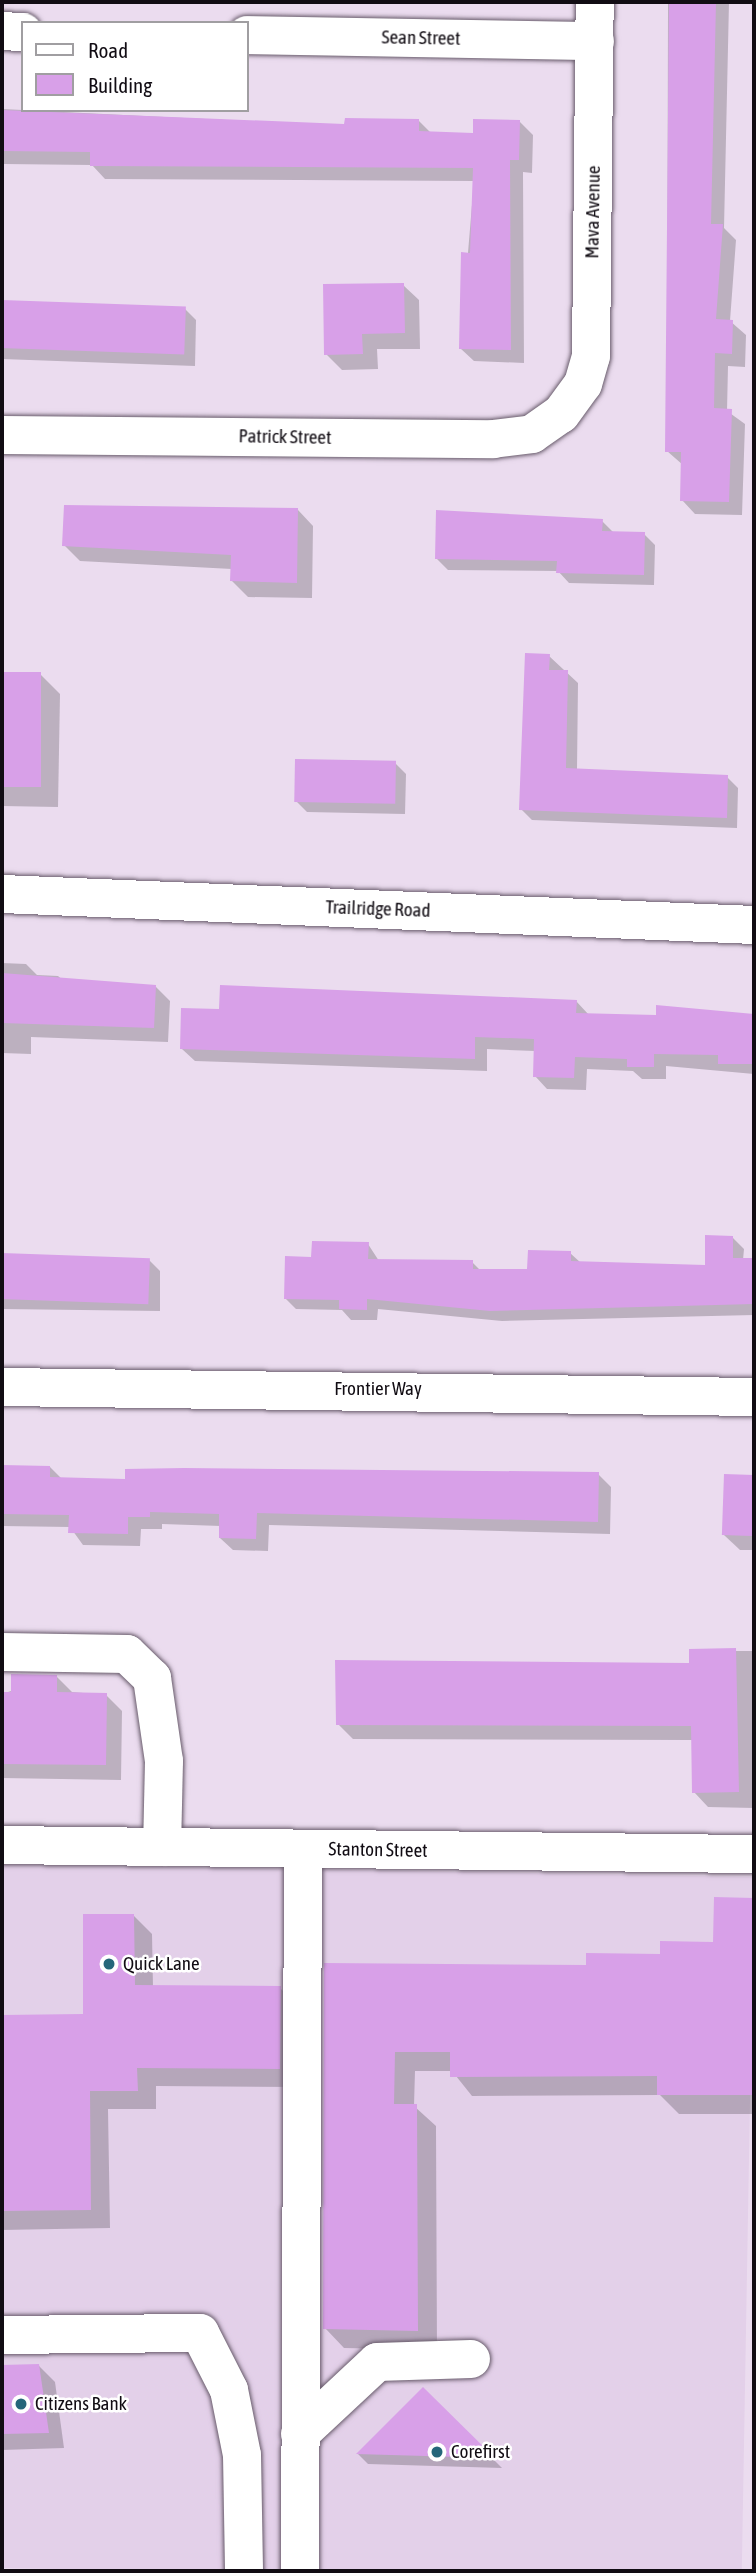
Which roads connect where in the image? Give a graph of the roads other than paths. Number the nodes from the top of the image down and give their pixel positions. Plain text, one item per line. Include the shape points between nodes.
1 (595, 2) edge
2 (2, 31) edge
3 (21, 32) edge
4 (248, 35) edge
5 (595, 41) junction
6 (561, 414) joint
7 (2, 435) edge
8 (2, 894) edge
9 (754, 925) edge
10 (2, 1387) edge
11 (754, 1397) edge
12 (2, 1651) edge
13 (2, 1845) edge
14 (162, 1847) junction
15 (303, 1849) junction
16 (754, 1854) edge
17 (2, 2334) edge
18 (471, 2359) dead end
19 (300, 2434) junction
20 (244, 2571) edge
21 (300, 2571) edge

1 - 5 street, Mava Avenue
2 - 3 street
4 - 5 street, Sean Street
5 - 6 street, Mava Avenue via 591,356 583,384
6 - 7 street, Patrick Street via 532,434 493,439
8 - 9 street, Trailridge Road
10 - 11 street, Frontier Way
12 - 14 street via 127,1654 152,1678 164,1761
13 - 14 street, Stanton Street
14 - 15 street, Stanton Street
15 - 16 street, Stanton Street
15 - 19 street
17 - 20 street via 200,2333 229,2390 242,2455
18 - 19 street via 377,2362
19 - 21 street

